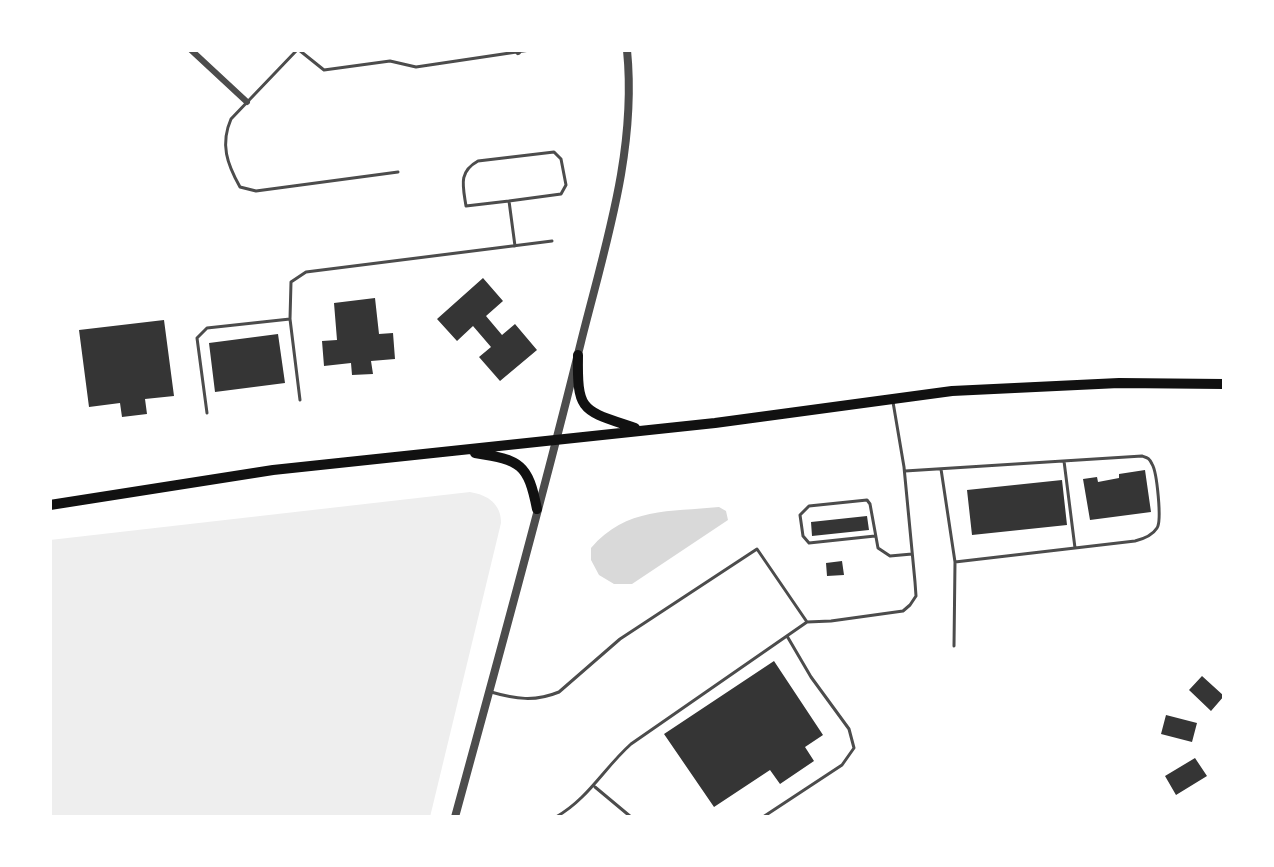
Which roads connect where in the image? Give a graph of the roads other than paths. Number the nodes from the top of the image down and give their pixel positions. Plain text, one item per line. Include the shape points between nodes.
1 (191, 50) edge
2 (298, 50) edge
3 (530, 50) edge
4 (627, 50) edge
5 (518, 51) edge
6 (247, 102) junction
7 (398, 172) dead end
8 (509, 201) junction
9 (552, 241) dead end
10 (515, 246) junction
11 (290, 319) junction
12 (578, 355) junction
13 (1224, 384) edge
14 (892, 398) junction
15 (300, 400) dead end
16 (207, 413) dead end
17 (640, 430) junction
18 (558, 439) junction
19 (461, 451) junction
20 (1064, 461) junction
21 (941, 469) junction
22 (904, 471) junction
23 (50, 505) edge
24 (537, 509) junction
25 (875, 536) junction
26 (1075, 548) junction
27 (912, 554) junction
28 (955, 562) junction
29 (807, 622) junction
30 (787, 636) junction
31 (954, 646) dead end
32 (490, 691) junction
33 (595, 787) junction
34 (455, 817) edge
35 (556, 817) edge
36 (631, 817) edge
37 (763, 817) edge

1 - 6 street
2 - 5 lane via 324,70 390,61 416,67
2 - 6 lane
3 - 5 lane
4 - 12 street via 622,180
6 - 7 lane via 225,134 225,153 240,187 256,191
8 - 8 lane via 561,194 566,185 561,159 554,152 478,161 467,167 462,177 466,206
8 - 10 lane
9 - 10 lane
10 - 11 lane via 306,272 291,282
11 - 15 lane
11 - 16 lane via 207,328 197,338
12 - 17 main road via 577,389 586,408
12 - 18 street
13 - 14 main road via 1035,385
14 - 17 main road
14 - 22 lane
17 - 18 main road
18 - 19 main road
18 - 24 street
19 - 23 main road via 273,470
19 - 24 main road via 500,457 528,473
20 - 21 lane
20 - 26 lane
20 - 26 lane via 1142,456 1154,467 1160,522 1154,532 1135,541
21 - 22 lane
21 - 28 lane
22 - 27 lane
24 - 32 street
25 - 25 lane via 809,543 800,515 809,506 862,499 870,504
25 - 27 lane via 883,554
26 - 28 lane
27 - 29 lane via 916,596 903,611
28 - 31 lane
29 - 30 lane
29 - 32 lane via 757,549 620,639 559,692 531,699
30 - 33 lane via 631,744
30 - 37 lane via 849,729 854,748 842,765
32 - 34 street
33 - 35 lane
33 - 36 lane

